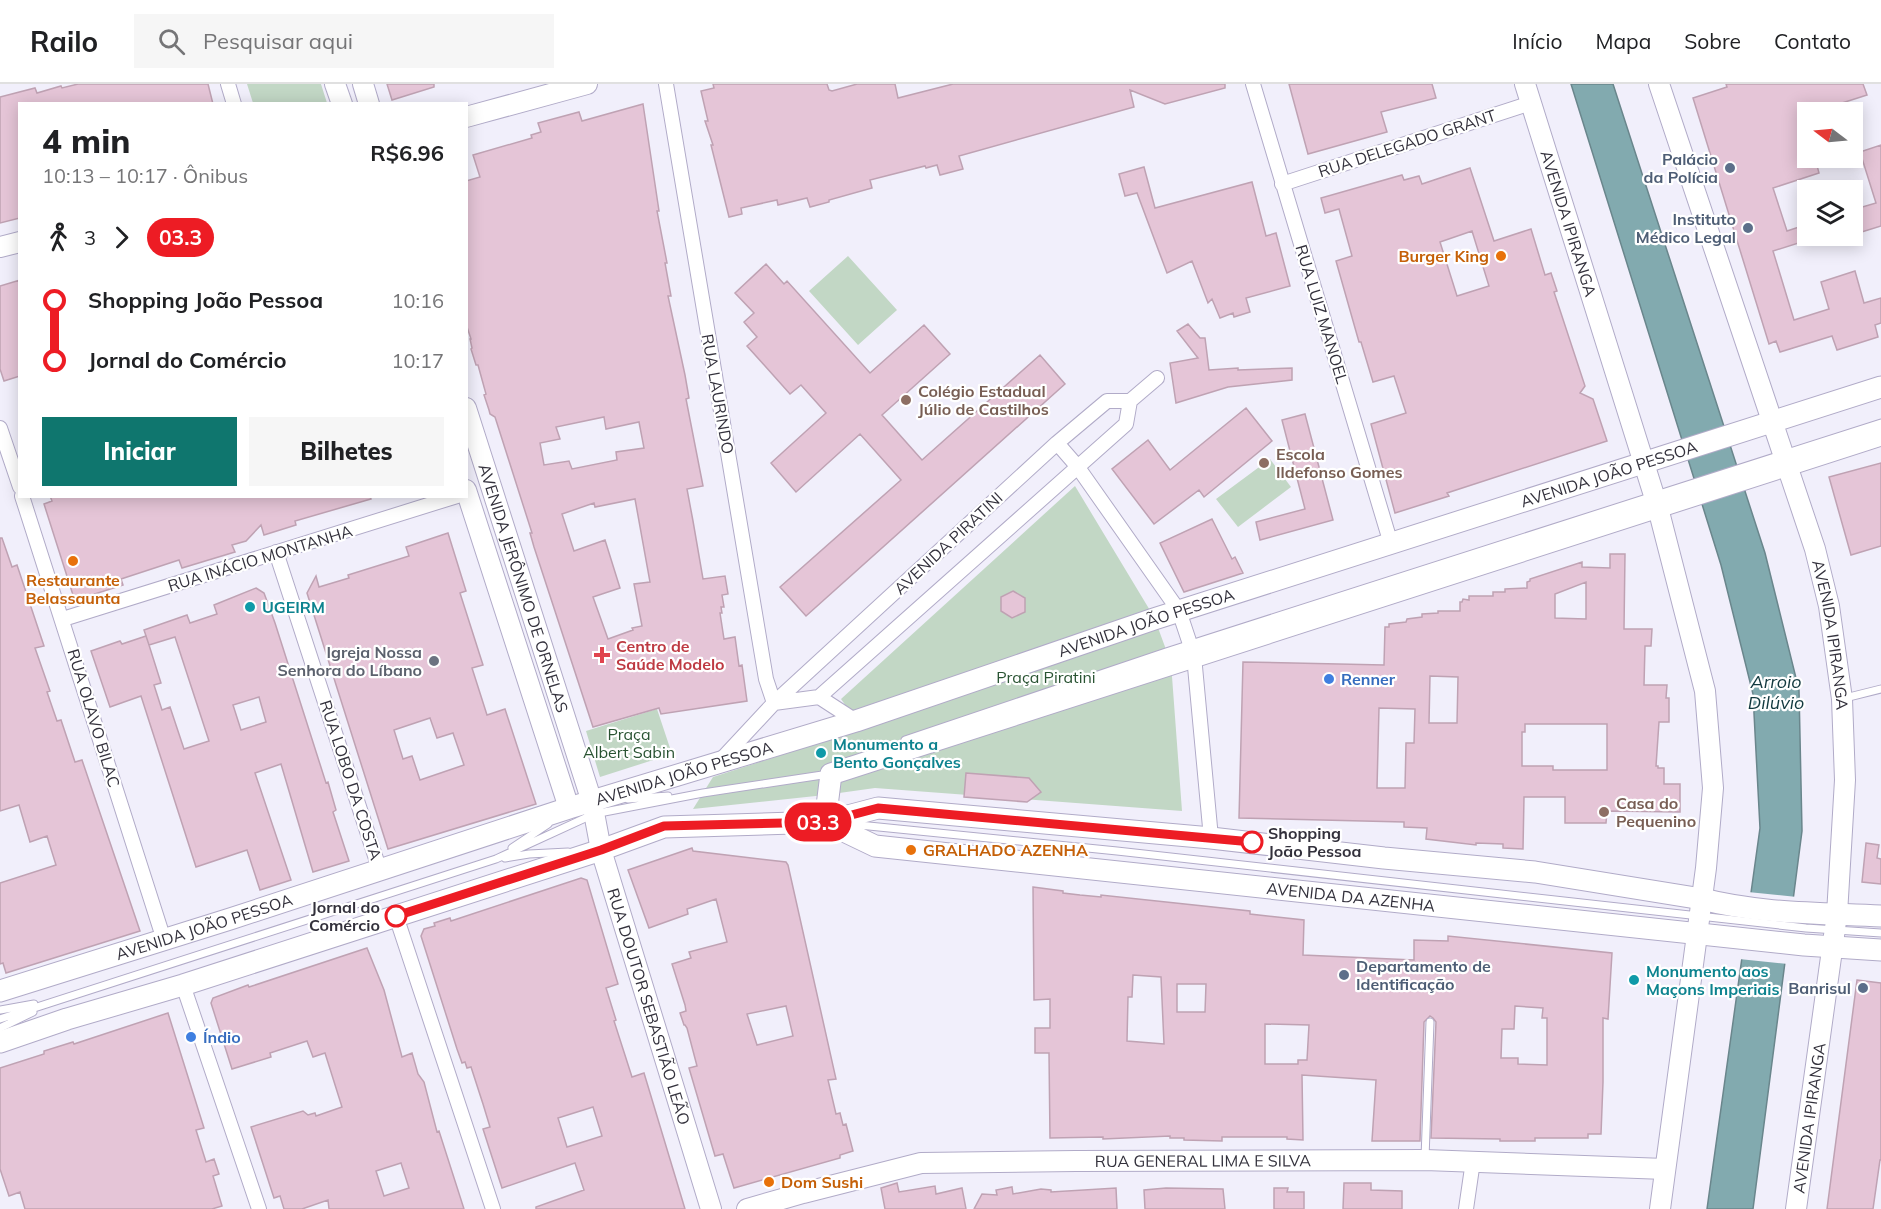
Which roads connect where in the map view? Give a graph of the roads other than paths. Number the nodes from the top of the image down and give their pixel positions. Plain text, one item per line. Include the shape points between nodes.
1 (228, 84) edge
2 (335, 84) edge
3 (363, 84) edge
4 (586, 84) edge
5 (666, 84) edge
6 (1253, 84) edge
7 (1525, 84) edge
8 (1659, 84) edge
9 (233, 102) edge
10 (341, 102) edge
11 (368, 102) edge
12 (1531, 103) junction
13 (468, 116) edge
14 (1282, 184) junction
15 (18, 242) edge
16 (0, 247) edge
17 (1157, 378) dead end
18 (1881, 387) edge
19 (1130, 401) junction
20 (468, 414) edge
21 (1773, 421) junction
22 (1881, 423) edge
23 (0, 428) edge
24 (1881, 435) edge
25 (1057, 443) junction
26 (1785, 460) junction
27 (1645, 464) junction
28 (1077, 466) junction
29 (18, 481) edge
30 (491, 485) junction
31 (468, 492) edge
32 (23, 498) edge
33 (448, 498) edge
34 (466, 498) edge
35 (1657, 502) junction
36 (1391, 544) junction
37 (276, 552) junction
38 (1179, 611) junction
39 (63, 619) junction
40 (543, 649) junction
41 (1192, 650) junction
42 (521, 657) junction
43 (1881, 689) edge
44 (819, 697) junction
45 (1842, 699) junction
46 (774, 703) junction
47 (856, 721) junction
48 (718, 762) junction
49 (831, 774) junction
50 (703, 793) junction
51 (569, 808) junction
52 (593, 808) junction
53 (825, 822) junction
54 (1211, 838) junction
55 (601, 850) junction
56 (496, 859) junction
57 (380, 871) junction
58 (396, 916) junction
59 (1699, 916) junction
60 (1881, 916) edge
61 (1723, 920) junction
62 (1806, 929) junction
63 (1835, 930) junction
64 (1881, 933) edge
65 (164, 940) junction
66 (1881, 950) edge
67 (183, 985) junction
68 (0, 992) edge
69 (60, 1000) junction
70 (0, 1010) edge
71 (0, 1019) edge
72 (1430, 1022) dead end
73 (0, 1028) edge
74 (0, 1042) edge
75 (1425, 1160) junction
76 (1473, 1161) junction
77 (1665, 1169) junction
78 (259, 1209) edge
79 (493, 1209) edge
80 (711, 1209) edge
81 (747, 1209) edge
82 (1466, 1209) edge
83 (1660, 1209) edge
84 (1796, 1209) edge

1 - 9 street
2 - 10 street
3 - 11 street
4 - 13 street
5 - 46 street, RUA LAURINDO via 766,679
6 - 14 street, RUA LUIZ MANOEL
7 - 12 street, AVENIDA IPIRANGA
8 - 21 street, AVENIDA IPIRANGA
12 - 14 street, RUA DELEGADO GRANT
12 - 27 street, AVENIDA IPIRANGA
14 - 36 street, RUA LUIZ MANOEL
15 - 16 street
17 - 19 street
18 - 21 main road, AVENIDA JOÃO PESSOA
19 - 25 street, AVENIDA PIRATINI via 1107,401
19 - 28 street, AVENIDA PIRATINI via 1126,424
20 - 30 street, AVENIDA JERÔNIMO DE ORNELAS
21 - 26 street, AVENIDA IPIRANGA
21 - 27 main road, AVENIDA JOÃO PESSOA
22 - 26 lane
23 - 29 street
24 - 26 main road
25 - 28 street
25 - 46 street, AVENIDA PIRATINI
26 - 35 main road
26 - 45 street, AVENIDA IPIRANGA via 1815,549 1829,606
27 - 35 street, AVENIDA IPIRANGA
27 - 36 main road, AVENIDA JOÃO PESSOA
28 - 38 street
28 - 44 street, AVENIDA PIRATINI
30 - 31 street, RUA INÁCIO MONTANHA
30 - 40 street, AVENIDA JERÔNIMO DE ORNELAS
32 - 39 street, RUA OLAVO BILAC
33 - 37 street, RUA INÁCIO MONTANHA
34 - 42 street, AVENIDA JERÔNIMO DE ORNELAS
35 - 41 main road
35 - 59 street, AVENIDA IPIRANGA via 1705,691 1713,788
36 - 38 main road, AVENIDA JOÃO PESSOA
37 - 39 street, RUA INÁCIO MONTANHA
37 - 57 street, RUA LOBO DA COSTA
38 - 41 street
38 - 47 main road, AVENIDA JOÃO PESSOA
39 - 65 street, RUA OLAVO BILAC
40 - 42 street
40 - 52 street, AVENIDA JERÔNIMO DE ORNELAS
41 - 49 main road
41 - 54 street
42 - 51 street, AVENIDA JERÔNIMO DE ORNELAS
43 - 45 lane
44 - 46 street
44 - 47 street
45 - 63 street, AVENIDA IPIRANGA via 1845,780
46 - 48 street, AVENIDA PIRATINI
47 - 48 main road, AVENIDA JOÃO PESSOA
48 - 52 main road, AVENIDA JOÃO PESSOA
49 - 50 lane
49 - 53 main road
50 - 52 lane
50 - 52 lane
51 - 52 main road, AVENIDA JOÃO PESSOA
51 - 56 lane
51 - 57 main road, AVENIDA JOÃO PESSOA
52 - 55 street, RUA DOUTOR SEBASTIÃO LEÃO
52 - 56 lane
53 - 54 main road, AVENIDA DA AZENHA via 878,808
53 - 55 main road, AVENIDA DA AZENHA via 664,826
53 - 59 main road, AVENIDA DA AZENHA via 874,846
54 - 59 main road, AVENIDA DA AZENHA via 1536,872
55 - 56 lane
55 - 58 main road
55 - 80 street, RUA DOUTOR SEBASTIÃO LEÃO
56 - 69 lane
57 - 65 main road, AVENIDA JOÃO PESSOA
58 - 67 main road
58 - 79 street
59 - 61 main road, AVENIDA DA AZENHA
59 - 61 main road, AVENIDA DA AZENHA
59 - 77 street, AVENIDA IPIRANGA
60 - 63 main road, AVENIDA DA AZENHA
61 - 62 main road, AVENIDA DA AZENHA
61 - 62 main road, AVENIDA DA AZENHA
62 - 63 main road, AVENIDA DA AZENHA
62 - 63 main road, AVENIDA DA AZENHA
63 - 64 lane
63 - 66 main road, AVENIDA DA AZENHA
63 - 84 street, AVENIDA IPIRANGA
65 - 68 main road, AVENIDA JOÃO PESSOA
67 - 74 main road
67 - 78 street
69 - 70 lane
69 - 71 lane
69 - 73 lane
72 - 75 lane
75 - 76 street, RUA GENERAL LIMA E SILVA
75 - 81 street, RUA GENERAL LIMA E SILVA via 921,1163
76 - 77 street, RUA GENERAL LIMA E SILVA
76 - 82 street
77 - 83 street, AVENIDA IPIRANGA

